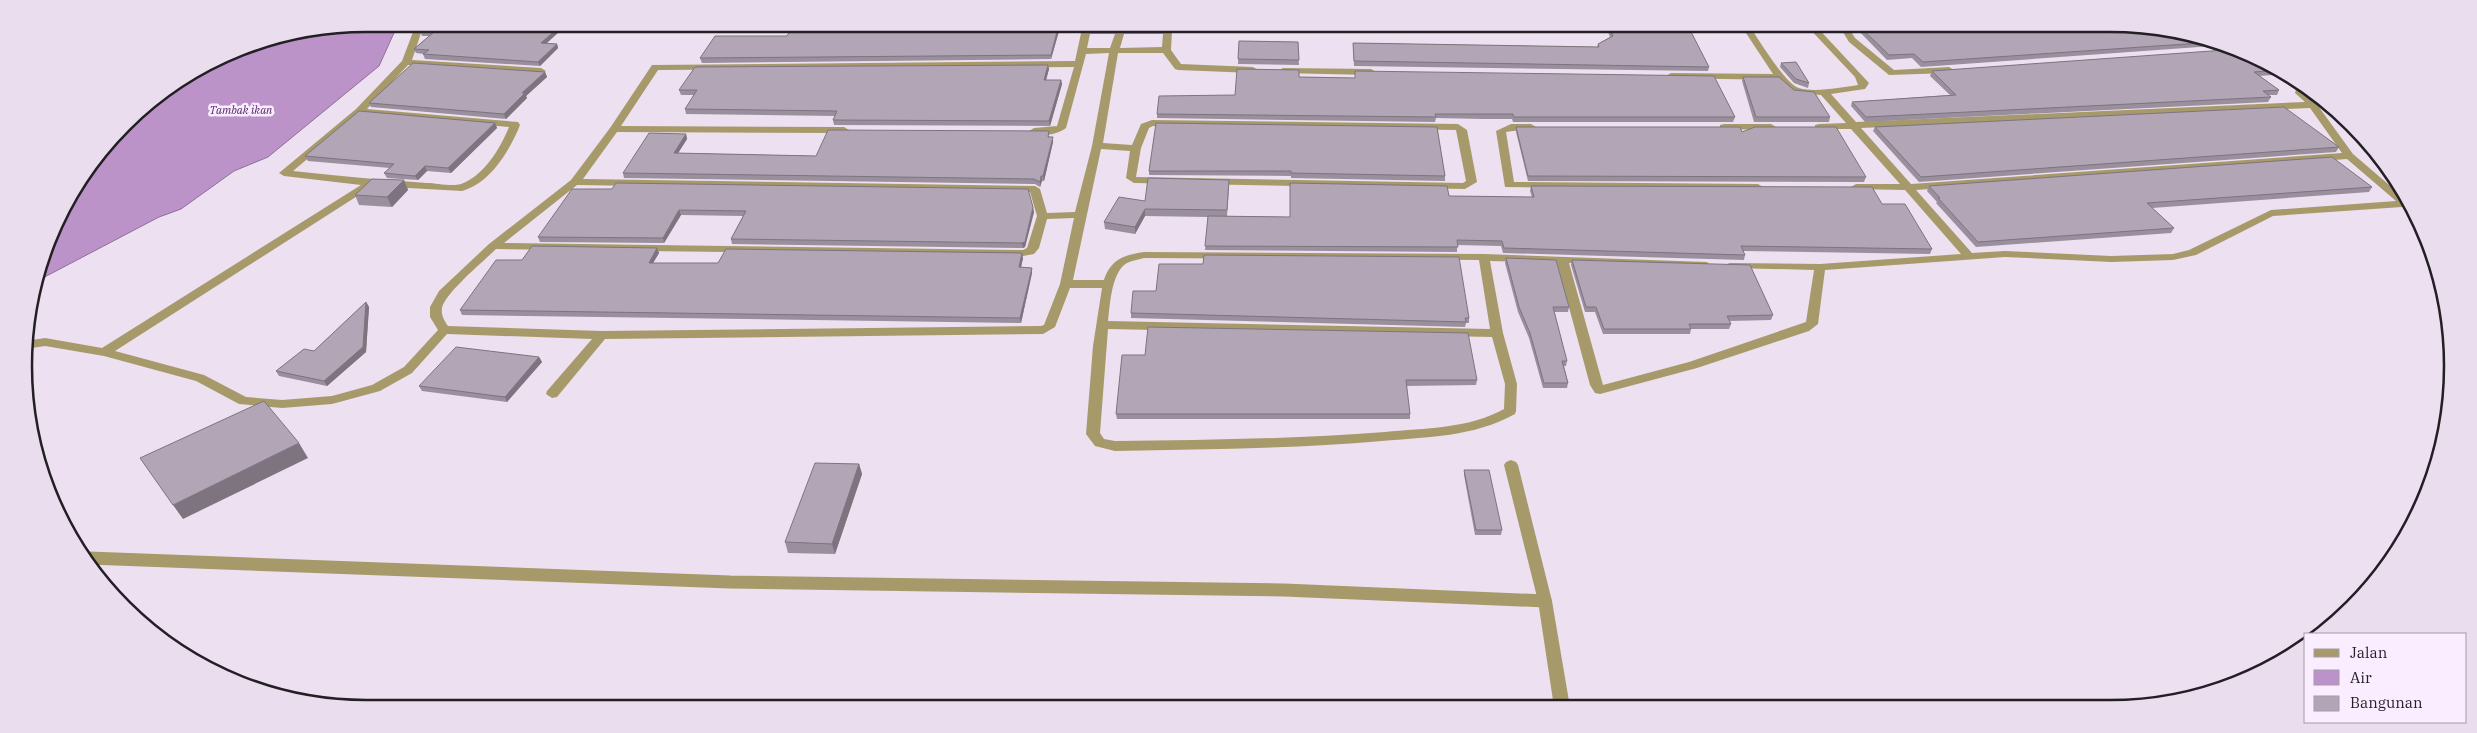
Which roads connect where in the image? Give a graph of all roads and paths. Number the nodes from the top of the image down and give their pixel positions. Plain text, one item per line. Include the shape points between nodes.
1 (417, 32) edge
2 (1086, 32) edge
3 (1119, 32) edge
4 (1169, 32) edge
5 (1749, 32) edge
6 (1824, 32) edge
7 (1841, 32) edge
8 (1839, 41) junction
9 (1166, 50) junction
10 (1081, 51) junction
11 (1114, 51) junction
12 (406, 62) junction
13 (1079, 64) junction
14 (1956, 69) edge
15 (541, 71) edge
16 (1382, 72) edge
17 (1660, 76) edge
18 (1780, 77) junction
19 (1824, 92) junction
20 (2300, 92) edge
21 (2313, 105) junction
22 (359, 111) junction
23 (1540, 127) edge
24 (1717, 127) edge
25 (1786, 127) edge
26 (1806, 127) edge
27 (1855, 127) junction
28 (614, 129) junction
29 (852, 130) edge
30 (1021, 131) edge
31 (1097, 146) junction
32 (1136, 148) junction
33 (2349, 156) junction
34 (370, 182) junction
35 (575, 182) junction
36 (1769, 187) edge
37 (1848, 187) edge
38 (1908, 187) junction
39 (2398, 197) edge
40 (2402, 204) edge
41 (1080, 215) junction
42 (1042, 216) junction
43 (493, 246) junction
44 (1484, 257) junction
45 (1970, 257) junction
46 (1562, 260) junction
47 (1820, 267) junction
48 (1066, 284) junction
49 (1109, 284) junction
50 (1102, 325) junction
51 (444, 330) junction
52 (1497, 333) junction
53 (602, 335) junction
54 (33, 344) edge
55 (104, 352) junction
56 (552, 394) dead end
57 (1511, 465) dead end
58 (93, 558) edge
59 (1545, 601) junction
60 (1561, 700) edge

1 - 12 street
2 - 10 street
3 - 11 street
4 - 9 street
5 - 18 street
6 - 8 street
7 - 8 street
8 - 14 street via 1892,73
8 - 19 street via 1864,83 1857,89
9 - 11 street
9 - 16 street via 1175,65 1183,68
10 - 11 street
10 - 13 street
11 - 31 street
12 - 15 street
12 - 22 street
13 - 28 street via 662,66 652,69
13 - 30 street via 1061,128
17 - 18 street
18 - 19 street via 1796,91
19 - 27 street
20 - 21 street
21 - 27 street
21 - 33 street
22 - 34 street via 284,173
22 - 34 street via 515,125 500,155 464,187
23 - 36 street via 1510,127 1501,131 1509,185
24 - 25 street
26 - 27 street
27 - 38 street
28 - 29 street
28 - 35 street
31 - 32 street
31 - 41 street
32 - 32 street via 1131,178 1134,180 1465,186 1472,182 1462,130 1458,127 1152,123 1145,126
33 - 38 street
33 - 39 street
34 - 55 street
35 - 42 street via 1035,189
35 - 43 street
37 - 38 street
38 - 45 street
40 - 45 street via 2271,213 2192,253 2173,257 2111,259 2005,254
41 - 42 street
41 - 48 street
42 - 43 street via 1033,248 1023,253
43 - 51 street via 443,294 436,307 436,317
44 - 46 street
44 - 49 street via 1144,255 1121,261 1115,267
44 - 52 street
45 - 47 street
46 - 47 street
46 - 47 street via 1600,390 1693,365 1806,328 1812,324
48 - 49 street
48 - 53 street via 1049,327 1036,332
49 - 50 street
50 - 52 street
50 - 52 street via 1094,434 1100,443 1115,446 1336,441 1464,429 1496,420 1510,411 1512,398
51 - 53 street
51 - 55 street via 408,370 376,388 314,402 282,404 244,400 200,378
53 - 56 street
54 - 55 street via 45,342
57 - 59 street
58 - 59 lane via 730,582 1284,590
59 - 60 street

